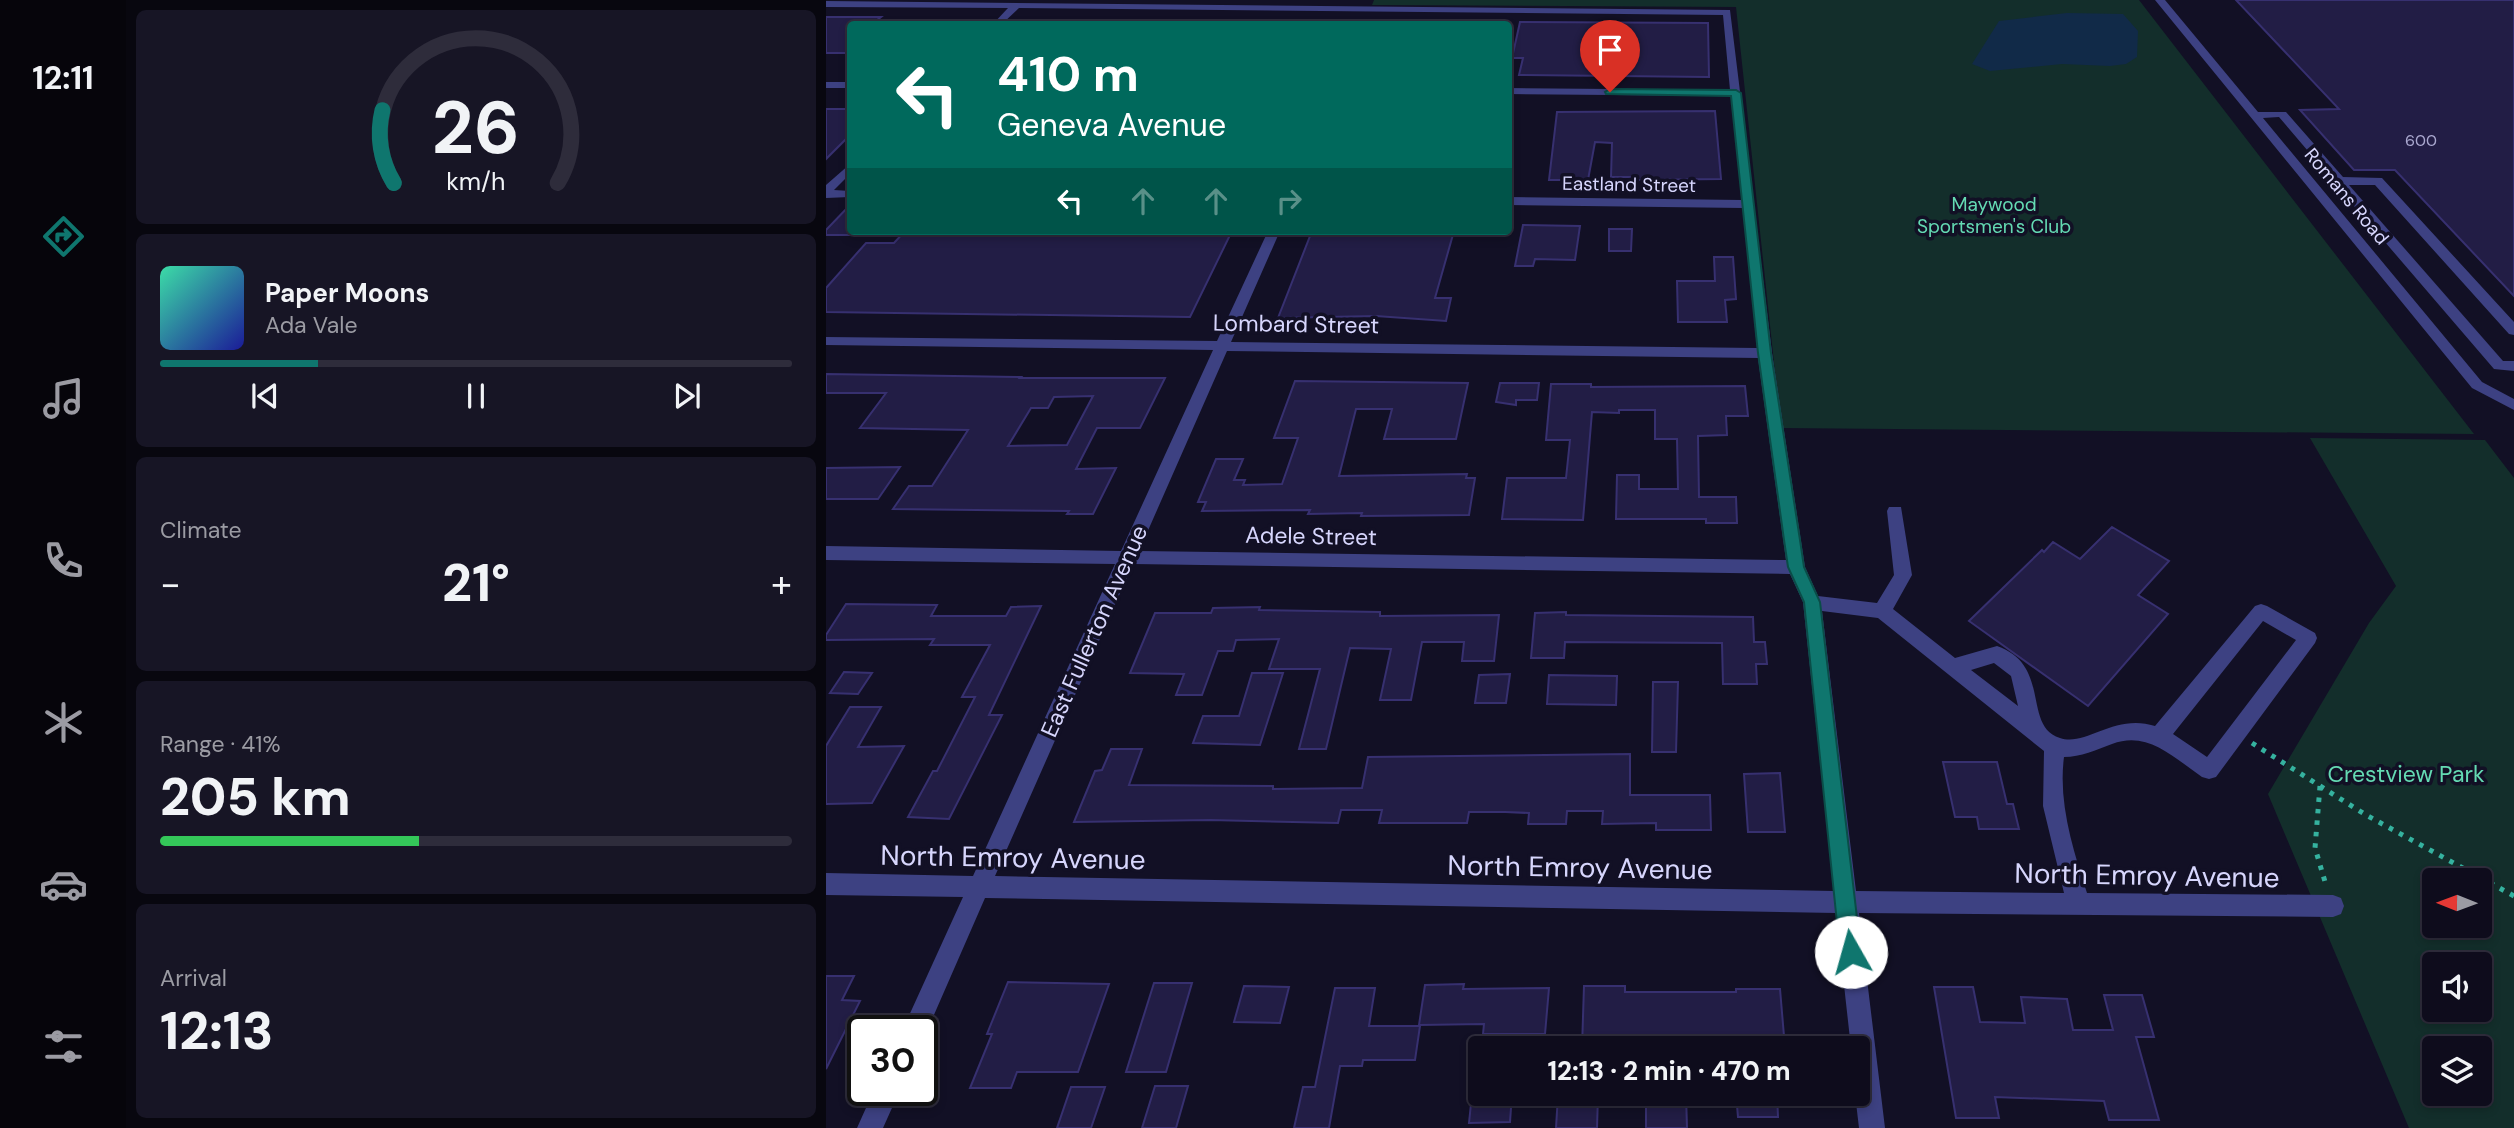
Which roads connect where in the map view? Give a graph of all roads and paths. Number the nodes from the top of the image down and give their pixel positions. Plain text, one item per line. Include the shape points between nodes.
1 (2160, 0) edge
2 (826, 4) edge
3 (1016, 6) junction
4 (1000, 21) edge
5 (826, 85) edge
6 (847, 85) edge
7 (1512, 91) edge
8 (1736, 93) junction
9 (2253, 115) junction
10 (847, 171) edge
11 (2310, 181) junction
12 (2340, 181) junction
13 (826, 193) edge
14 (847, 194) edge
15 (1512, 201) edge
16 (1750, 204) junction
17 (1272, 235) edge
18 (2514, 331) edge
19 (826, 341) edge
20 (1222, 346) junction
21 (1765, 353) junction
22 (2514, 366) edge
23 (2514, 405) edge
24 (1895, 511) dead end
25 (826, 553) edge
26 (1127, 558) junction
27 (1796, 567) junction
28 (1812, 602) junction
29 (1882, 611) junction
30 (1955, 666) junction
31 (2033, 729) junction
32 (2236, 734) junction
33 (2158, 737) junction
34 (2055, 747) junction
35 (2320, 786) junction
36 (826, 884) edge
37 (979, 886) junction
38 (2514, 896) edge
39 (1845, 902) junction
40 (2079, 904) junction
41 (2333, 906) joint
42 (921, 1015) edge
43 (880, 1106) edge
44 (870, 1128) edge
45 (1872, 1128) edge

1 - 9 street, Romans Road
2 - 3 street
3 - 4 street
3 - 8 street via 1372,13 1727,12
5 - 6 street
7 - 8 street
8 - 16 street
9 - 11 street, Romans Road
9 - 12 street via 2282,114
10 - 13 street
11 - 12 street
11 - 23 street, Romans Road via 2477,385
12 - 18 street via 2378,181
12 - 22 street via 2499,366
13 - 14 street
15 - 16 street, Eastland Street
16 - 21 street
17 - 20 street, East Fullerton Avenue
19 - 20 street, Lombard Street
20 - 21 street, Lombard Street
20 - 26 street, East Fullerton Avenue
21 - 27 street
24 - 29 street via 1903,575
25 - 26 street, Adele Street
26 - 27 street, Adele Street
26 - 37 street, East Fullerton Avenue
27 - 28 street
28 - 29 street
28 - 39 street
29 - 30 street
30 - 31 street
30 - 31 street via 1997,654 2021,671
31 - 34 street
32 - 33 street via 2209,770
32 - 33 street via 2308,638 2261,611
32 - 35 path
33 - 34 street via 2132,730 2072,750
34 - 40 street via 2050,771 2056,824
35 - 38 path
35 - 41 path via 2315,848
36 - 37 street, North Emroy Avenue
37 - 39 street, North Emroy Avenue
37 - 42 street, East Fullerton Avenue
39 - 40 street, North Emroy Avenue
39 - 45 street
40 - 41 street, North Emroy Avenue
43 - 44 street

